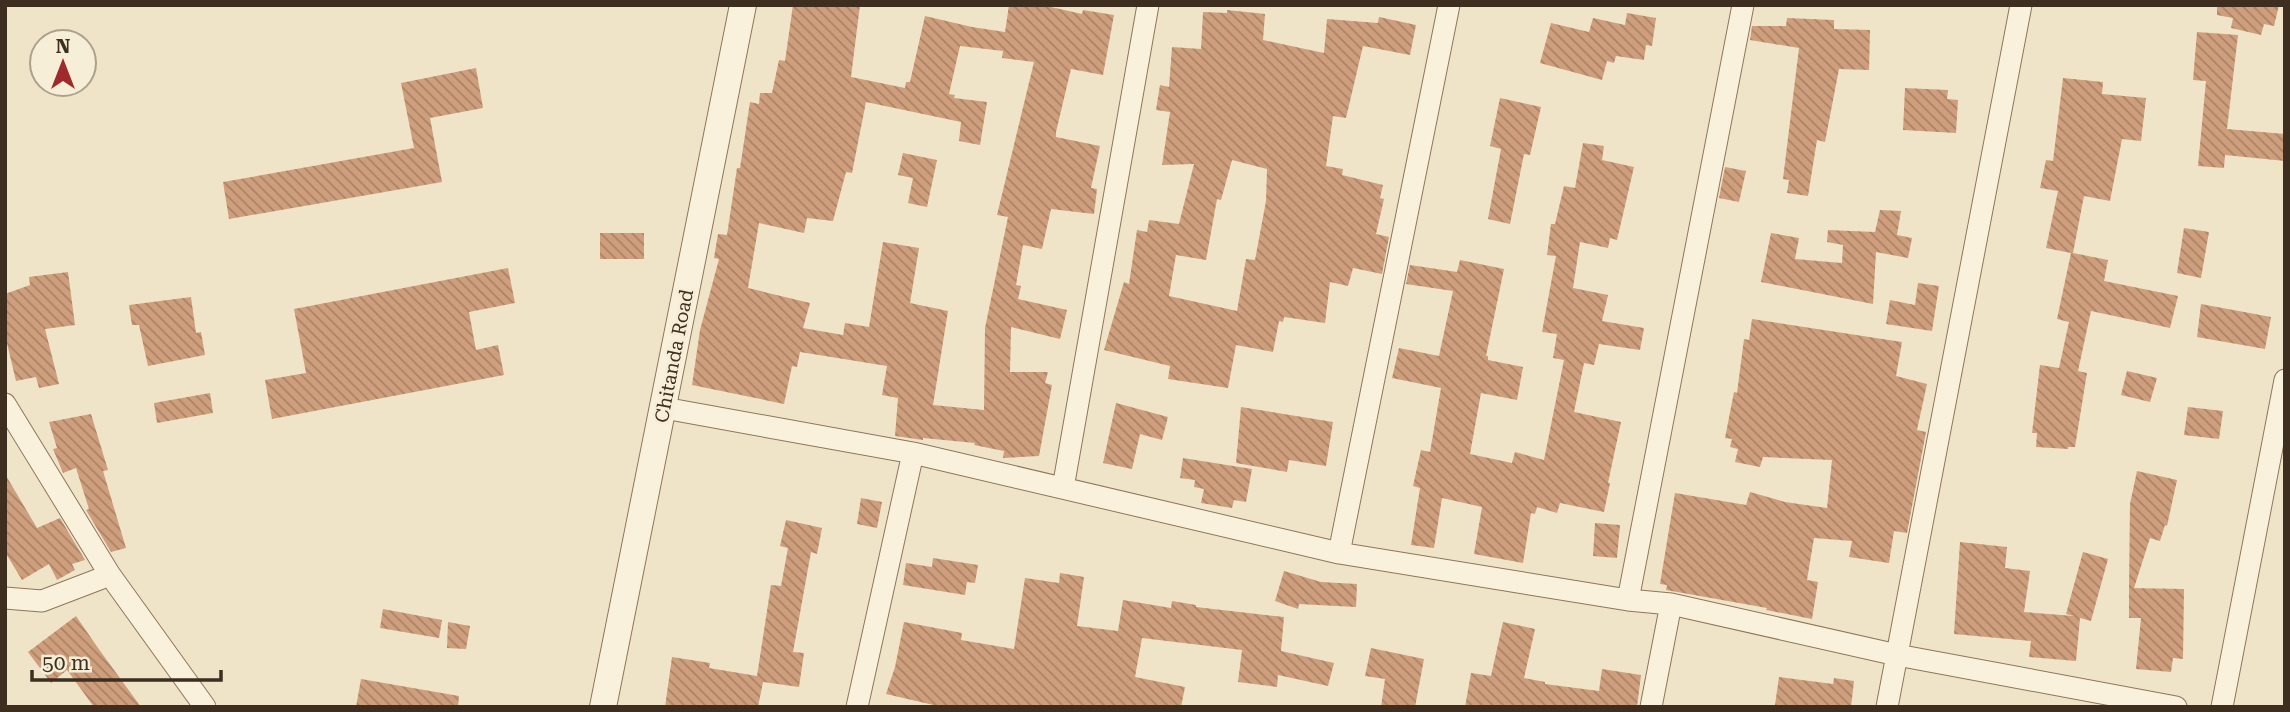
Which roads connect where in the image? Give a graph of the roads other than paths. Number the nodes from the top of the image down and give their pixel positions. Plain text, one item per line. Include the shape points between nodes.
1 (743, 5) edge
2 (1149, 5) edge
3 (1449, 5) edge
4 (1743, 5) edge
5 (2021, 5) edge
6 (2285, 380) edge
7 (5, 404) edge
8 (664, 408) junction
9 (913, 453) junction
10 (1063, 488) junction
11 (1339, 553) junction
12 (110, 576) junction
13 (5, 598) edge
14 (1628, 600) junction
15 (1671, 604) junction
16 (1897, 655) junction
17 (205, 707) edge
18 (603, 707) edge
19 (857, 707) edge
20 (1651, 707) edge
21 (1887, 707) edge
22 (2176, 707) edge
23 (2222, 707) edge

1 - 8 street, Chitanda Road
2 - 10 street
3 - 11 street
4 - 14 street
5 - 16 street
6 - 23 street
7 - 12 street
8 - 9 street
8 - 18 street, Chitanda Road
9 - 10 street
9 - 19 street
10 - 11 street
11 - 14 street
12 - 13 street via 42,601
12 - 17 street
14 - 15 street
15 - 16 street
15 - 20 street
16 - 21 street
16 - 22 street

